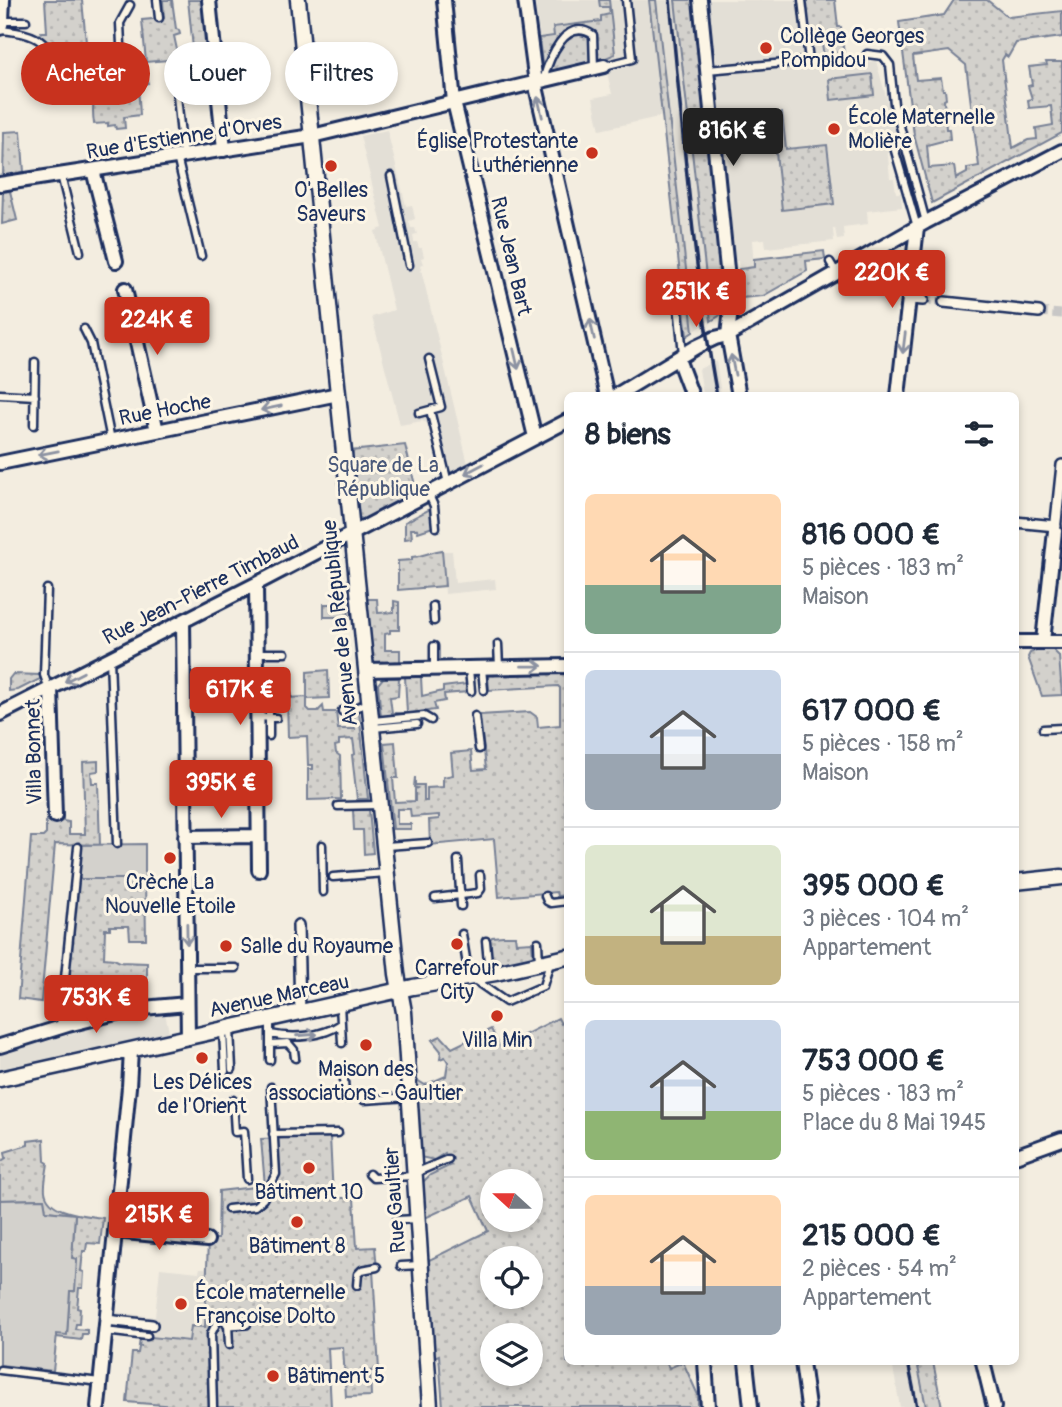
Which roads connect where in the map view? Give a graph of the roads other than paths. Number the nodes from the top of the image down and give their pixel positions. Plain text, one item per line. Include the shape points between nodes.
1 (3, 0) edge
2 (157, 0) edge
3 (209, 0) edge
4 (298, 0) edge
5 (444, 0) edge
6 (525, 0) edge
7 (626, 0) edge
8 (699, 0) edge
9 (802, 0) edge
10 (130, 5) dead end
11 (159, 18) dead end
12 (26, 20) dead end
13 (1, 26) edge
14 (867, 54) dead end
15 (599, 67) junction
16 (707, 70) junction
17 (539, 81) junction
18 (454, 102) junction
19 (177, 105) edge
20 (312, 136) junction
21 (893, 144) dead end
22 (224, 150) junction
23 (1062, 150) edge
24 (180, 156) junction
25 (93, 170) junction
26 (61, 175) junction
27 (391, 176) dead end
28 (0, 184) edge
29 (921, 224) junction
30 (80, 252) dead end
31 (201, 256) dead end
32 (116, 261) dead end
33 (409, 265) dead end
34 (676, 285) dead end
35 (125, 289) dead end
36 (910, 299) junction
37 (923, 300) tunnel mouth
38 (944, 302) tunnel mouth
39 (1039, 312) tunnel mouth
40 (84, 329) dead end
41 (728, 335) junction
42 (680, 357) junction
43 (429, 359) dead end
44 (36, 362) dead end
45 (606, 392) edge
46 (622, 392) edge
47 (691, 392) edge
48 (738, 392) edge
49 (898, 392) edge
50 (0, 394) edge
51 (338, 394) junction
52 (34, 396) junction
53 (430, 410) junction
54 (419, 413) dead end
55 (564, 422) edge
56 (34, 425) dead end
57 (157, 431) junction
58 (535, 437) junction
59 (111, 440) junction
60 (0, 463) edge
61 (1062, 465) edge
62 (448, 483) junction
63 (429, 493) junction
64 (1060, 502) edge
65 (1019, 523) edge
66 (436, 527) dead end
67 (1055, 528) junction
68 (352, 533) junction
69 (256, 584) junction
70 (47, 589) dead end
71 (433, 606) dead end
72 (183, 621) junction
73 (434, 621) dead end
74 (1043, 641) junction
75 (1019, 642) edge
76 (1062, 642) edge
77 (498, 644) dead end
78 (434, 646) dead end
79 (256, 653) junction
80 (285, 653) dead end
81 (110, 658) junction
82 (564, 666) edge
83 (499, 667) junction
84 (475, 668) junction
85 (434, 669) junction
86 (366, 670) junction
87 (50, 689) junction
88 (484, 690) dead end
89 (471, 691) dead end
90 (257, 695) junction
91 (287, 695) dead end
92 (269, 702) dead end
93 (369, 704) junction
94 (342, 710) dead end
95 (0, 714) edge
96 (475, 716) dead end
97 (267, 717) junction
98 (431, 720) dead end
99 (371, 724) junction
100 (417, 724) dead end
101 (1062, 728) edge
102 (1043, 729) dead end
103 (269, 736) dead end
104 (479, 749) dead end
105 (379, 805) junction
106 (338, 806) dead end
107 (55, 816) dead end
108 (258, 836) junction
109 (185, 837) junction
110 (428, 843) dead end
111 (117, 844) dead end
112 (322, 845) dead end
113 (384, 846) junction
114 (78, 847) dead end
115 (458, 859) dead end
116 (259, 870) dead end
117 (386, 873) junction
118 (480, 875) dead end
119 (1062, 877) edge
120 (327, 878) junction
121 (1019, 882) edge
122 (323, 892) dead end
123 (460, 895) junction
124 (545, 896) dead end
125 (435, 898) dead end
126 (564, 901) edge
127 (461, 906) dead end
128 (298, 925) dead end
129 (463, 934) dead end
130 (486, 941) dead end
131 (538, 942) dead end
132 (564, 958) edge
133 (545, 963) junction
134 (187, 968) junction
135 (236, 968) dead end
136 (490, 974) junction
137 (470, 978) junction
138 (64, 988) dead end
139 (398, 991) junction
140 (187, 1004) junction
141 (340, 1004) junction
142 (300, 1014) junction
143 (341, 1024) junction
144 (270, 1027) junction
145 (227, 1029) junction
146 (188, 1038) junction
147 (342, 1043) dead end
148 (270, 1044) junction
149 (0, 1046) edge
150 (131, 1051) junction
151 (295, 1058) dead end
152 (270, 1060) dead end
153 (228, 1070) dead end
154 (0, 1079) edge
155 (344, 1079) dead end
156 (271, 1087) dead end
157 (409, 1097) junction
158 (345, 1098) dead end
159 (233, 1100) dead end
160 (364, 1100) dead end
161 (338, 1133) dead end
162 (274, 1134) junction
163 (1062, 1139) edge
164 (1019, 1155) edge
165 (448, 1159) dead end
166 (369, 1174) dead end
167 (414, 1175) junction
168 (247, 1179) dead end
169 (228, 1209) dead end
170 (417, 1219) junction
171 (397, 1220) dead end
172 (115, 1231) junction
173 (207, 1240) dead end
174 (420, 1265) junction
175 (401, 1266) dead end
176 (377, 1267) dead end
177 (357, 1285) dead end
178 (228, 1324) junction
179 (246, 1324) dead end
180 (106, 1325) junction
181 (152, 1325) dead end
182 (147, 1336) dead end
183 (229, 1345) dead end
184 (705, 1365) edge
185 (746, 1365) edge
186 (802, 1365) edge
187 (984, 1365) edge
188 (0, 1370) edge
189 (100, 1382) junction
190 (98, 1407) edge
191 (213, 1407) edge
192 (430, 1407) edge
193 (708, 1407) edge
194 (751, 1407) edge
195 (808, 1407) edge
196 (994, 1407) edge

1 - 13 street
2 - 11 lane
3 - 22 street
4 - 20 street, Avenue de la République
5 - 18 street, Rue Jean Bart
6 - 17 street
7 - 15 lane via 632,59
8 - 16 street
9 - 16 lane via 809,61
10 - 13 lane via 119,27 122,66 117,73 74,94 55,87 49,55 41,42
12 - 13 lane
14 - 29 lane via 883,56 890,65 894,104
15 - 17 street, Rue d'Estienne d'Orves
15 - 17 lane via 593,35 576,30 561,39
16 - 41 street via 731,309
17 - 18 street, Rue d'Estienne d'Orves
45 -> 17 street
18 - 20 street, Rue d'Estienne d'Orves via 380,126
18 -> 58 street, Rue Jean Bart
19 - 24 lane
20 - 22 street, Rue d'Estienne d'Orves
20 - 51 street, Avenue de la République
21 - 29 lane
22 - 24 street, Rue d'Estienne d'Orves
23 - 29 street
24 - 25 street, Rue d'Estienne d'Orves
24 - 31 lane
25 - 26 street, Rue d'Estienne d'Orves
25 - 32 street
26 - 28 street, Rue d'Estienne d'Orves
26 - 30 lane
27 - 33 lane
29 - 36 street
29 - 41 street via 833,267
34 - 42 lane
35 - 57 street
36 - 37 street
36 -> 49 street
38 - 39 street
40 - 59 lane
41 - 42 street
48 -> 41 street
42 - 46 street
42 - 47 street
43 - 53 lane via 441,407
44 - 52 lane
50 - 52 lane
51 -> 57 street, Rue Hoche
51 - 68 street, Avenue de la République
52 - 56 lane
53 - 54 lane
53 - 62 lane
55 - 58 street, Rue Jean-Pierre Timbaud
57 - 59 street, Rue Hoche
58 -> 62 street, Rue Jean-Pierre Timbaud
59 -> 60 street, Rue Hoche
61 - 64 street
62 - 63 street, Rue Jean-Pierre Timbaud
63 - 66 lane
63 - 68 street, Rue Jean-Pierre Timbaud
64 - 67 street
65 - 67 street
67 - 74 street
68 - 69 street, Rue Jean-Pierre Timbaud
68 - 86 street, Avenue de la République
69 - 72 street, Rue Jean-Pierre Timbaud
69 - 79 street
70 - 87 lane via 44,675
71 - 73 lane
72 - 81 street, Rue Jean-Pierre Timbaud
72 - 109 street
74 - 75 street
74 - 76 street
77 - 83 lane
78 - 85 lane
79 - 80 lane
79 - 90 street
81 -> 87 street, Rue Jean-Pierre Timbaud
81 - 111 lane
83 -> 82 street
83 - 84 street
84 - 85 street
84 - 88 lane
84 - 89 lane
85 - 86 street
86 - 93 street, Avenue de la République
87 - 95 street, Rue Jean-Pierre Timbaud
87 - 107 street, Villa Bonnet
90 - 91 lane
90 - 97 street
92 - 97 lane
93 - 94 lane
93 - 99 street, Avenue de la République
96 - 104 lane
97 - 103 lane
97 - 108 street
98 - 99 lane via 424,716
99 - 100 lane
99 - 105 street, Avenue de la République
101 - 102 lane
105 - 106 lane
105 - 113 street, Avenue de la République
108 - 109 street
108 - 116 street
109 -> 134 street
110 - 113 lane
112 - 120 lane
113 - 117 street, Avenue de la République
114 - 138 lane
115 - 123 lane
117 - 120 lane
117 - 139 street, Avenue de la République
118 - 123 lane via 480,891
119 - 121 street
120 - 122 lane
123 - 125 lane
123 - 127 lane
124 - 126 lane via 551,903
128 - 142 street
129 - 137 lane
130 - 136 lane
131 - 133 lane
132 - 133 street, Avenue Marceau
133 - 136 street, Avenue Marceau
133 - 137 lane via 543,986 506,1002
134 - 135 lane
134 - 140 street
136 - 137 street, Avenue Marceau
137 - 139 street, Avenue Marceau
139 - 141 street, Avenue Marceau
139 - 157 street, Rue Gaultier via 404,1012
140 - 146 street
140 - 149 street via 61,1021
141 - 142 street, Avenue Marceau
141 - 143 lane
142 - 144 street, Avenue Marceau
144 -> 143 lane via 282,1037 321,1034
143 - 147 lane
144 - 145 street, Avenue Marceau
144 - 148 lane
145 - 146 street, Avenue Marceau
145 - 153 lane
146 - 150 street, Avenue Marceau
148 - 151 lane via 288,1044
148 - 152 lane
150 - 154 street, Avenue Marceau
150 - 172 street
155 - 158 lane
156 - 162 lane
157 - 160 lane
157 - 167 street, Rue Gaultier via 414,1116
159 - 168 lane via 235,1132 244,1131
161 - 162 lane
162 - 169 lane via 276,1174 263,1199 255,1206
163 - 164 street
165 - 167 lane
166 - 167 lane via 373,1178
167 - 170 street, Rue Gaultier
170 - 171 lane
170 - 174 street, Rue Gaultier via 423,1245
172 - 173 street
172 - 180 street
174 - 175 lane
174 - 192 street, Rue Gaultier via 428,1320
176 - 177 lane via 362,1270
178 - 179 street
178 - 183 lane
178 - 191 lane via 221,1314 211,1334
180 - 181 street
180 - 182 lane
180 - 189 street
184 - 193 street
185 - 194 street
186 - 195 street
187 - 196 street
188 - 189 lane via 25,1369
189 - 190 street

